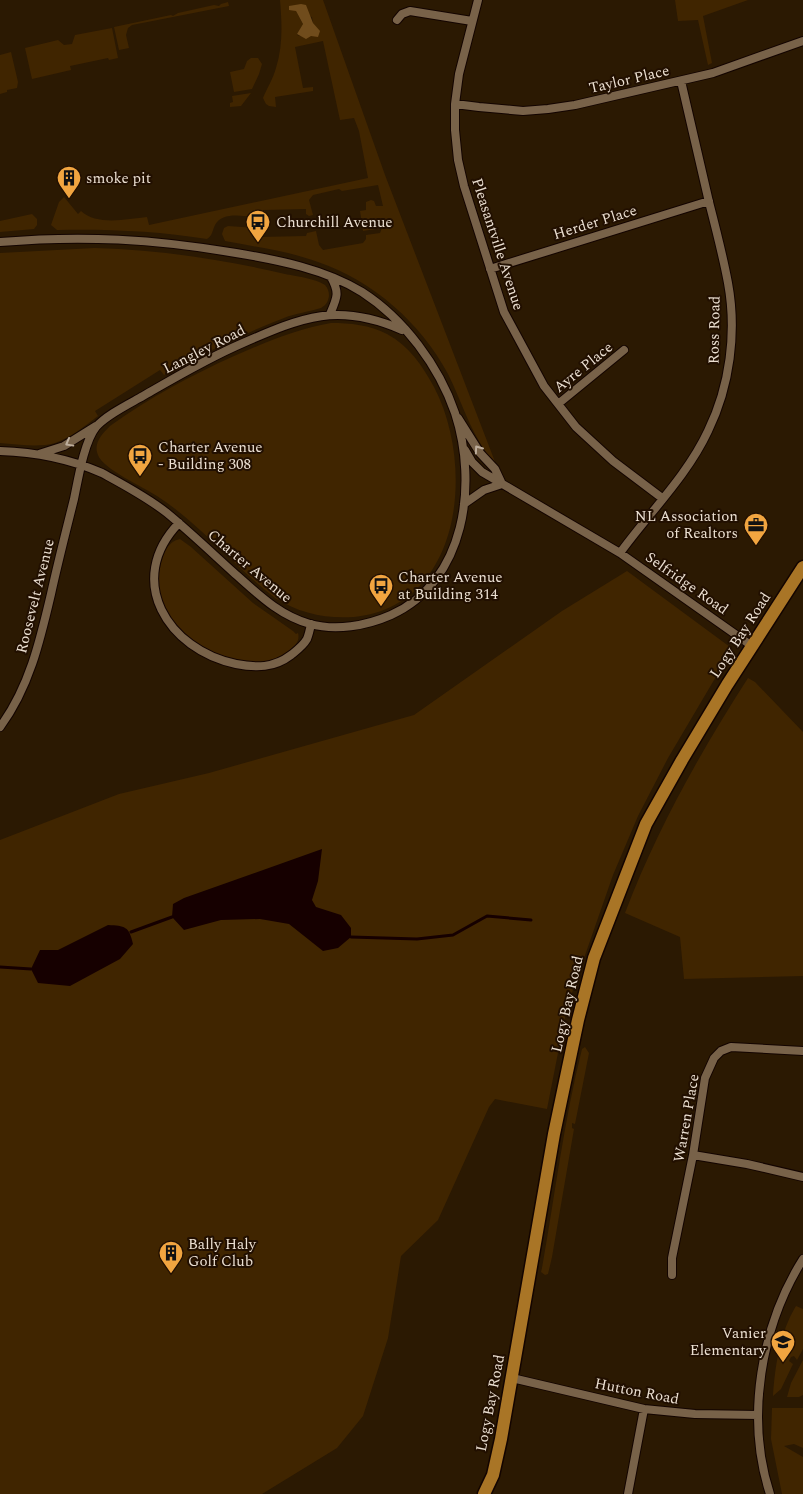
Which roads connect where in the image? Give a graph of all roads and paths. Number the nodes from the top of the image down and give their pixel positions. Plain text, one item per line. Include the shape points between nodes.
1 (478, 0) edge
2 (396, 20) dead end
3 (472, 21) junction
4 (803, 42) edge
5 (681, 81) junction
6 (455, 104) junction
7 (709, 201) junction
8 (0, 242) edge
9 (490, 269) junction
10 (331, 277) junction
11 (330, 314) junction
12 (406, 331) junction
13 (624, 350) dead end
14 (558, 404) junction
15 (455, 413) junction
16 (98, 425) junction
17 (462, 444) junction
18 (0, 451) edge
19 (37, 455) junction
20 (82, 465) junction
21 (502, 484) junction
22 (662, 498) junction
23 (464, 504) junction
24 (179, 523) junction
25 (620, 553) junction
26 (803, 567) edge
27 (311, 624) junction
28 (752, 646) junction
29 (0, 727) edge
30 (803, 1051) edge
31 (693, 1155) junction
32 (803, 1177) edge
33 (803, 1259) edge
34 (672, 1275) dead end
35 (512, 1378) junction
36 (644, 1409) junction
37 (758, 1415) junction
38 (484, 1494) edge
39 (628, 1494) edge
40 (770, 1494) edge

1 - 3 street, Pleasantville Avenue
2 - 3 street via 410,11
3 - 6 street, Pleasantville Avenue
4 - 5 street, Taylor Place
5 - 6 street, Taylor Place via 548,110 523,111
5 - 7 street, Ross Road
6 - 9 street, Pleasantville Avenue via 458,160
7 - 9 street, Herder Place
7 - 22 street, Ross Road via 731,305 728,365 708,431 688,465
8 - 10 street via 63,238 137,239 260,257
9 - 14 street, Pleasantville Avenue via 504,312 532,366
10 - 11 street via 338,293
10 - 12 street via 372,299
11 - 12 street, Langley Road via 363,316
11 - 16 street, Langley Road via 284,326 190,368
12 - 15 street via 429,360
13 - 14 street, Ayre Place
14 - 22 street, Pleasantville Avenue via 593,445
15 - 17 street, Charter Avenue
21 -> 15 street, Selfridge Road
16 -> 19 street, Langley Road via 64,446
16 - 20 street
17 - 21 street, Selfridge Road via 477,468
17 - 23 street, Charter Avenue
18 - 19 street, Charter Avenue
19 - 20 street, Charter Avenue
20 - 24 street, Charter Avenue via 102,472 146,498
20 - 29 street, Roosevelt Avenue via 31,670
21 - 23 street via 484,490
21 - 25 street, Selfridge Road
22 - 25 street, Ross Road
23 - 27 street, Charter Avenue via 458,537 448,562 432,584 410,604 363,624 338,627
24 - 27 street, Charter Avenue via 271,606
24 - 27 street via 167,535 160,550 154,578 161,611 183,640 228,663 270,666 282,662 304,644
25 - 28 street, Selfridge Road
26 - 28 main road, Logy Bay Road
28 - 35 main road, Logy Bay Road via 646,824 594,958 554,1134
30 - 31 street, Warren Place via 742,1046 721,1050 706,1078
31 - 32 street
31 - 34 street, Warren Place via 672,1258
33 - 37 street via 785,1293 766,1347
35 - 36 street, Hutton Road
35 - 38 main road, Logy Bay Road via 493,1475
36 - 37 street, Hutton Road
36 - 39 street
37 - 40 street

